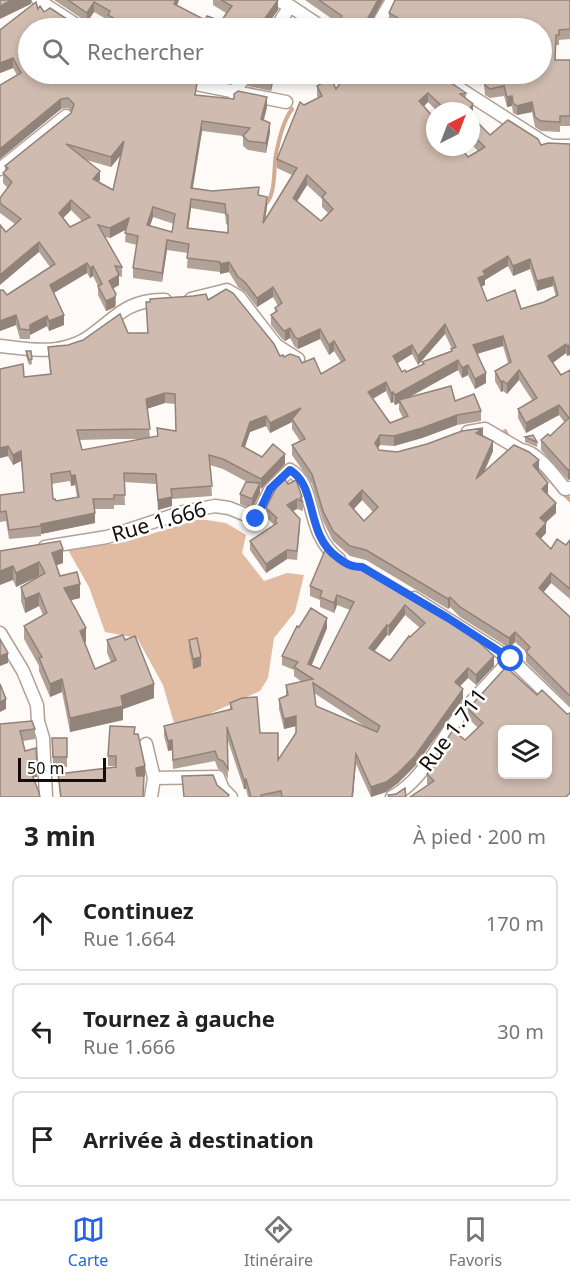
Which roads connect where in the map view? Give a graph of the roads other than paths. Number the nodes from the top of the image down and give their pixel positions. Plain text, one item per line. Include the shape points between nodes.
1 (38, 0) edge
2 (277, 0) edge
3 (392, 0) edge
4 (290, 6) junction
5 (66, 18) edge
6 (282, 18) edge
7 (308, 18) edge
8 (382, 18) edge
9 (195, 84) edge
10 (240, 84) edge
11 (453, 84) edge
12 (233, 93) junction
13 (286, 102) dead end
14 (66, 116) edge
15 (570, 146) edge
16 (0, 169) edge
17 (0, 346) edge
18 (298, 359) edge
19 (460, 434) edge
20 (568, 490) edge
21 (30, 549) edge
22 (351, 567) edge
23 (400, 590) edge
24 (0, 633) edge
25 (511, 659) junction
26 (570, 716) edge
27 (146, 744) dead end
28 (154, 778) junction
29 (46, 797) edge
30 (151, 797) edge
31 (231, 797) edge
32 (392, 797) edge

1 - 5 street
2 - 4 street
3 - 8 street
4 - 6 street
4 - 7 street
9 - 12 street
10 - 12 street
11 - 15 street via 543,142
12 - 13 street
14 - 16 street
17 - 18 street via 54,350 67,347 140,301 193,298 227,290 238,297 276,345
19 - 20 street via 485,429 527,450
21 - 22 street, Rue 1.666 via 107,537 215,506 256,519 270,489 290,470 306,488 319,537 328,551
23 - 25 street
24 - 29 street via 23,671 37,705 34,722 43,738
25 - 26 street
25 - 32 street, Rue 1.711 via 458,718 416,779
27 - 28 street
28 - 30 street
28 - 31 street via 218,777

